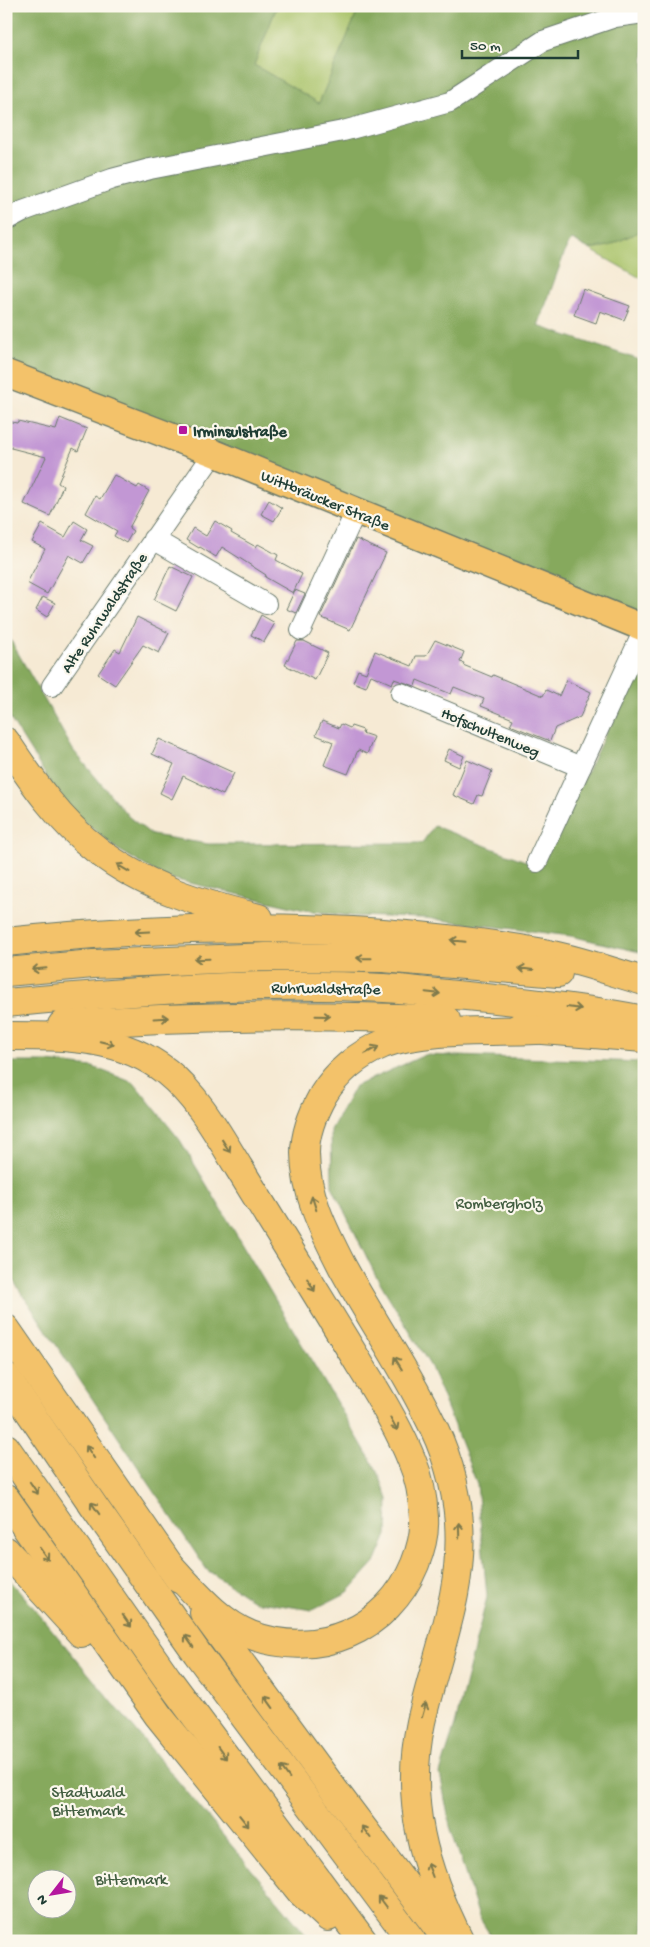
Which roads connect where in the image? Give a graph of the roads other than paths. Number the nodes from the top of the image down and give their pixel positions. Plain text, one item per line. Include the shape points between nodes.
1 (644, 13) edge
2 (6, 220) edge
3 (6, 373) edge
4 (214, 453) junction
5 (356, 511) junction
6 (153, 539) junction
7 (266, 604) dead end
8 (644, 629) edge
9 (301, 630) dead end
10 (52, 686) dead end
11 (401, 693) dead end
12 (6, 742) edge
13 (581, 767) junction
14 (537, 862) dead end
15 (313, 929) junction
16 (6, 942) edge
17 (6, 972) edge
18 (644, 981) edge
19 (644, 985) edge
20 (6, 1003) edge
21 (644, 1020) edge
22 (536, 1030) junction
23 (6, 1032) edge
24 (6, 1036) edge
25 (644, 1038) edge
26 (6, 1329) edge
27 (6, 1377) edge
28 (6, 1448) edge
29 (6, 1499) edge
30 (6, 1551) edge
31 (168, 1564) junction
32 (158, 1715) junction
33 (354, 1941) edge
34 (363, 1941) edge
35 (412, 1941) edge
36 (448, 1941) edge
37 (460, 1941) edge

1 - 2 street via 615,17 543,41 450,102 343,132 141,171 23,211
3 - 4 main road, Wittbräucker Straße
4 - 5 main road, Wittbräucker Straße
4 - 6 street, Alte Ruhrwaldstraße
5 - 8 main road, Wittbräucker Straße
5 - 9 street
6 - 7 street, Alte Ruhrwaldstraße
6 - 10 street, Alte Ruhrwaldstraße
8 - 13 street, Wittbräucker Straße
11 - 13 street, Hofschultenweg
15 -> 12 highway via 222,909 154,884 124,869 72,828 27,774
13 - 14 street, Wittbräucker Straße
15 -> 16 highway via 225,928
18 -> 15 highway via 540,952 390,934
19 -> 17 highway via 518,968 383,958 189,959
20 -> 21 highway, Ruhrwaldstraße via 196,988 375,988 558,1006
23 -> 22 highway via 111,1021 278,1015 449,1020
22 - 25 highway
37 -> 22 highway via 427,1863 417,1822 414,1787 422,1719 458,1578 459,1520 453,1481 426,1411 363,1306 327,1235 312,1196 305,1152 308,1127 329,1086 344,1068 383,1044 441,1034
24 -> 31 highway via 79,1037 110,1044 139,1054 188,1092 227,1148 368,1379 413,1462 421,1491 424,1521 420,1550 408,1580 389,1605 353,1632 317,1643 293,1645 248,1634 228,1622
31 -> 26 highway
35 -> 27 highway via 197,1653
28 -> 34 highway via 167,1678
29 -> 32 highway
30 - 32 highway
36 -> 31 highway
32 -> 33 highway via 301,1892

